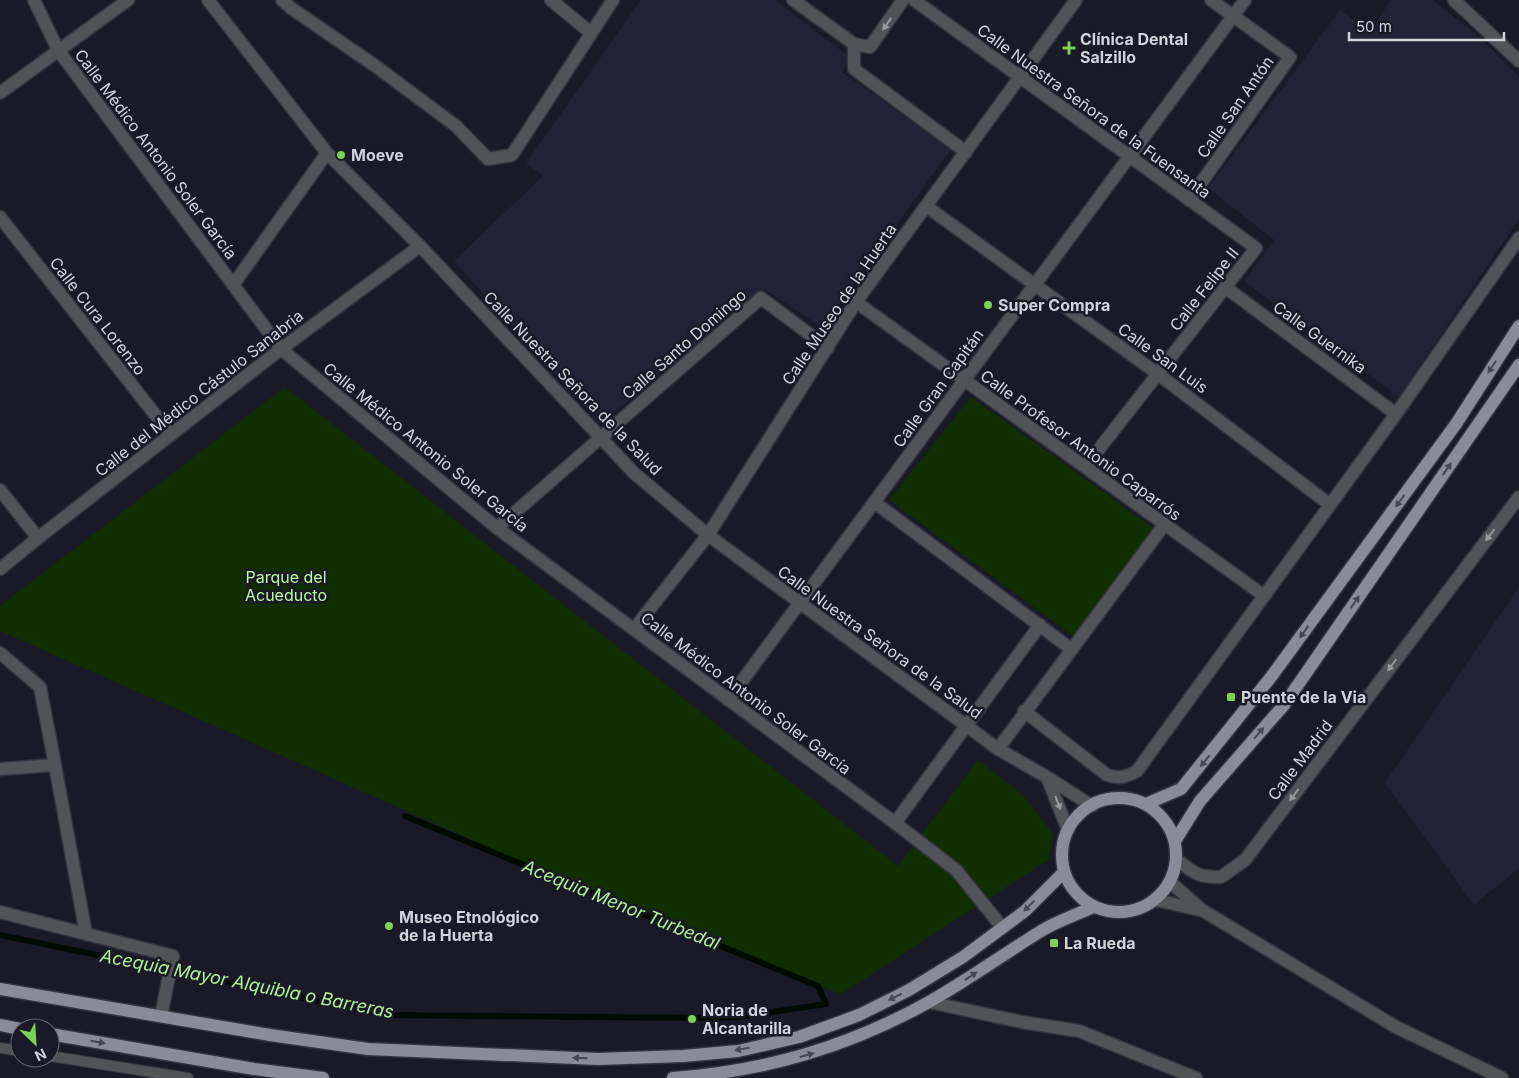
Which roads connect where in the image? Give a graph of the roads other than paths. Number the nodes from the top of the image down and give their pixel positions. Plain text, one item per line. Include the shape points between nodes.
1 (34, 0) edge
2 (128, 0) edge
3 (208, 0) edge
4 (282, 0) edge
5 (552, 0) edge
6 (613, 0) edge
7 (793, 0) edge
8 (903, 0) edge
9 (914, 0) edge
10 (1076, 0) edge
11 (1210, 0) edge
12 (1245, 0) edge
13 (1454, 0) edge
14 (1233, 16) junction
15 (591, 33) junction
16 (854, 44) junction
17 (58, 50) junction
18 (1519, 61) edge
19 (1020, 77) junction
20 (0, 92) edge
21 (966, 152) junction
22 (327, 153) junction
23 (1130, 156) junction
24 (1189, 200) junction
25 (926, 206) junction
26 (0, 217) edge
27 (1519, 238) edge
28 (420, 246) junction
29 (1256, 248) joint
30 (233, 285) junction
31 (1035, 285) junction
32 (1225, 288) junction
33 (856, 302) junction
34 (1519, 326) edge
35 (828, 348) junction
36 (281, 349) junction
37 (1519, 365) edge
38 (1158, 374) junction
39 (964, 381) junction
40 (1396, 414) junction
41 (171, 435) junction
42 (601, 438) junction
43 (1085, 467) junction
44 (0, 490) edge
45 (1519, 496) edge
46 (874, 502) junction
47 (1329, 504) junction
48 (1164, 525) junction
49 (498, 528) junction
50 (708, 535) junction
51 (38, 538) junction
52 (0, 569) edge
53 (1263, 595) junction
54 (800, 603) junction
55 (1040, 625) junction
56 (634, 629) junction
57 (1071, 649) junction
58 (0, 653) edge
59 (728, 700) junction
60 (1024, 711) junction
61 (966, 726) junction
62 (998, 749) junction
63 (55, 765) junction
64 (0, 769) edge
65 (1047, 777) junction
66 (1146, 804) junction
67 (1092, 806) junction
68 (895, 824) junction
69 (1068, 830) junction
70 (1175, 840) junction
71 (1177, 860) junction
72 (1064, 872) junction
73 (1170, 882) junction
74 (1156, 900) junction
75 (1093, 907) junction
76 (1202, 910) junction
77 (0, 912) edge
78 (1002, 927) junction
79 (86, 934) junction
80 (0, 989) edge
81 (929, 1002) junction
82 (161, 1016) junction
83 (60, 1036) edge
84 (60, 1058) edge
85 (188, 1078) edge
86 (323, 1078) edge
87 (673, 1078) edge
88 (1196, 1078) edge
89 (1502, 1078) edge

1 - 17 street, Calle Médico Antonio Soler García
2 - 17 street
3 - 22 street, Calle Nuestra Señora de la Salud
4 - 15 street via 456,126 488,159 512,155
5 - 15 street
6 - 15 street
7 - 16 street
8 -> 16 street via 870,48
9 - 19 street, Calle Nuestra Señora de la Fuensanta
10 - 19 street, Calle Museo de la Huerta
11 - 14 street
12 - 14 street, Calle Gran Capitán
13 - 18 street
14 - 23 street, Calle Gran Capitán
14 - 24 street, Calle San Antón via 1290,58
16 - 21 street via 854,68
17 - 20 street
17 - 30 street, Calle Médico Antonio Soler García
19 - 21 street, Calle Museo de la Huerta
19 - 23 street, Calle Nuestra Señora de la Fuensanta
21 - 25 street, Calle Museo de la Huerta
22 - 28 street, Calle Nuestra Señora de la Salud
22 - 30 street
23 - 24 street, Calle Nuestra Señora de la Fuensanta
23 - 31 street, Calle Gran Capitán
24 - 29 street, Calle Nuestra Señora de la Fuensanta
25 - 31 street, Calle San Luis
25 - 33 street, Calle Museo de la Huerta
26 - 41 street, Calle Cura Lorenzo
27 - 40 street
28 - 36 street, Calle del Médico Cástulo Sanabria
28 - 42 street, Calle Nuestra Señora de la Salud
29 - 32 street, Calle Felipe II
30 - 36 street, Calle Médico Antonio Soler García
31 - 38 street, Calle San Luis
31 - 39 street, Calle Gran Capitán
32 - 38 street, Calle Felipe II
32 - 40 street, Calle Guernika
33 - 35 street, Calle Museo de la Huerta
33 - 39 street, Calle Profesor Antonio Caparrós
34 -> 66 main road via 1456,424 1247,708 1181,789
35 - 42 street, Calle Santo Domingo via 761,298
35 - 50 street, Calle Museo de la Huerta
36 - 41 street, Calle del Médico Cástulo Sanabria
36 - 49 street, Calle Médico Antonio Soler García
70 -> 37 main road via 1200,800 1284,704
38 - 43 street, Calle Felipe II
38 - 47 street, Calle San Luis
39 - 43 street, Calle Profesor Antonio Caparrós
39 - 46 street, Calle Gran Capitán
40 - 47 street
41 - 51 street, Calle del Médico Cástulo Sanabria
42 - 49 street, Calle Santo Domingo
42 - 50 street, Calle Nuestra Señora de la Salud via 634,473
43 - 48 street, Calle Profesor Antonio Caparrós
44 - 51 street
45 -> 71 street, Calle Madrid via 1245,860 1221,877 1199,876
46 - 54 street, Calle Gran Capitán
46 - 55 street
47 - 53 street
48 - 53 street, Calle Profesor Antonio Caparrós
48 - 57 street
49 - 56 street, Calle Médico Antonio Soler García
50 - 54 street, Calle Nuestra Señora de la Salud
50 - 56 street, Calle Museo de la Huerta
51 - 52 street, Calle del Médico Cástulo Sanabria
53 - 60 street via 1141,766 1127,777 1107,775
54 - 59 street, Calle Gran Capitán
54 - 61 street, Calle Nuestra Señora de la Salud
55 - 57 street
55 - 61 street
56 - 59 street, Calle Médico Antonio Soler García
57 - 60 street
58 - 63 street via 40,687
59 - 68 street, Calle Médico Antonio Soler García
60 - 62 street
61 - 62 street, Calle Nuestra Señora de la Salud
61 - 68 street
62 - 65 street, Calle Nuestra Señora de la Salud
63 - 64 street
63 - 79 street
65 - 67 street, Calle Nuestra Señora de la Salud
65 -> 69 street
66 - 67 main road via 1124,798 1101,801
66 - 70 main road via 1163,818
67 - 69 main road via 1081,812
68 - 78 street, Calle Médico Antonio Soler García via 956,870
69 - 72 main road via 1061,852
70 - 71 main road
71 - 73 main road
72 - 75 main road via 1075,893
72 -> 78 main road via 1025,911
73 - 74 main road
73 - 76 street
74 - 75 main road via 1137,910 1114,913
74 - 76 street
81 -> 75 main road via 1042,930
76 - 89 street via 1396,1027
77 - 79 street
78 -> 82 main road via 963,957 909,990 859,1015 799,1037 738,1050 683,1056 598,1059 368,1049
79 - 82 street via 173,956
80 - 82 main road
87 -> 81 main road via 756,1068 816,1052
81 - 88 street via 1079,1031
83 -> 86 main road
84 - 85 lane

